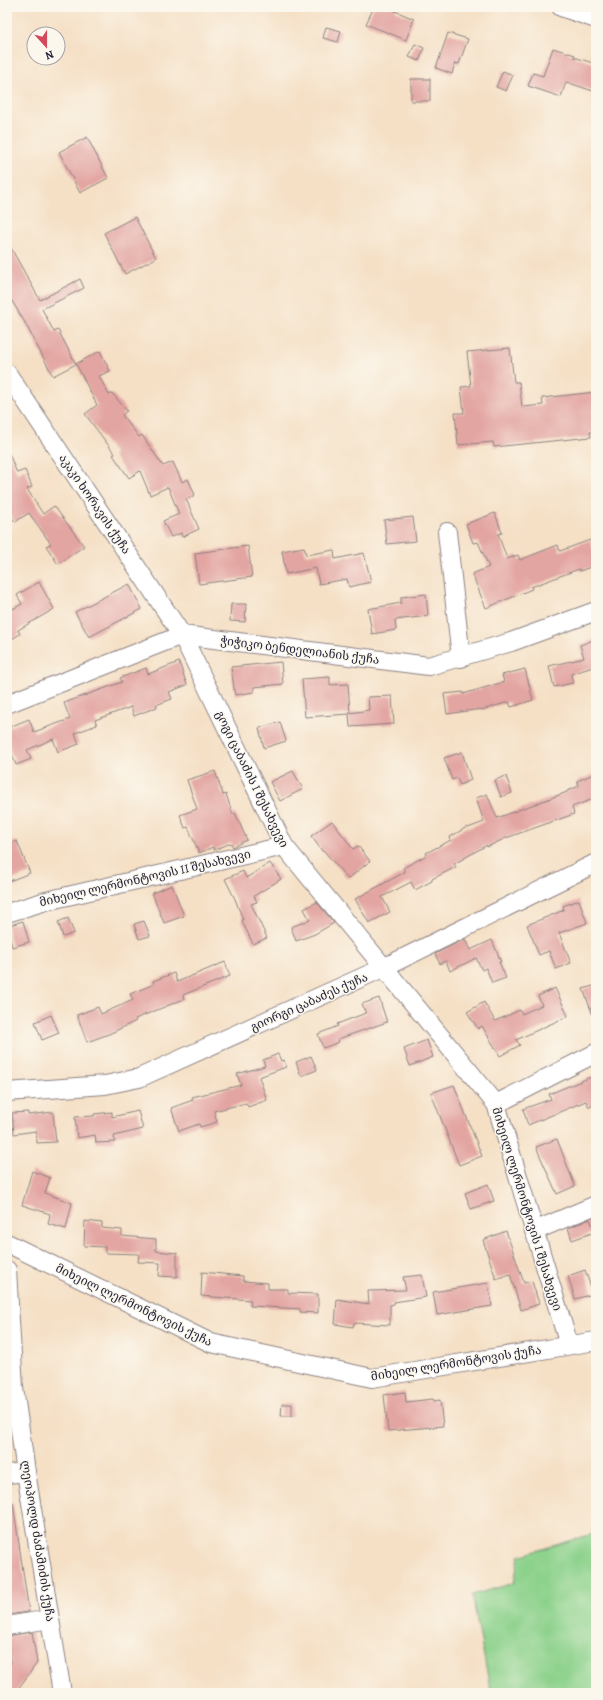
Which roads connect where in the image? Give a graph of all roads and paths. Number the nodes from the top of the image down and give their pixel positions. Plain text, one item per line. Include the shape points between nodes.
1 (561, 7) edge
2 (596, 19) edge
3 (7, 373) edge
4 (447, 532) dead end
5 (596, 611) edge
6 (182, 635) junction
7 (461, 658) junction
8 (7, 704) edge
9 (284, 846) junction
10 (596, 863) edge
11 (7, 913) edge
12 (385, 967) junction
13 (596, 1053) edge
14 (7, 1092) edge
15 (496, 1104) junction
16 (596, 1205) edge
17 (534, 1231) junction
18 (7, 1243) edge
19 (7, 1270) edge
20 (596, 1341) edge
21 (569, 1345) junction
22 (11, 1388) edge
23 (26, 1472) junction
24 (7, 1474) edge
25 (50, 1619) junction
26 (7, 1626) edge
27 (62, 1693) edge

1 - 2 street
3 - 6 street, აკაკი ხორავის ქუჩა
4 - 7 street
5 - 7 street, ჭიჭიკო ბენდელიანის ქუჩა
6 - 7 street, ჭიჭიკო ბენდელიანის ქუჩა via 429,666
6 - 8 street, ჭიჭიკო ბენდელიანის ქუჩა
6 - 9 street, გოგი ცაბაძის I შესახვევი
9 - 11 street, მიხეილ ლერმონტოვის II შესახვევი via 46,901
9 - 12 street, გოგი ცაბაძის I შესახვევი
10 - 12 street, გიორგი ცაბაძეს ქუჩა
12 - 14 street, გიორგი ცაბაძეს ქუჩა via 140,1078 105,1085
12 - 15 street, მიხეილ ლერმონტოვის I შესახვევი
13 - 15 street
15 - 17 street, მიხეილ ლერმონტოვის I შესახვევი
16 - 17 street
17 - 21 street, მიხეილ ლერმონტოვის I შესახვევი
18 - 21 street, მიხეილ ლერმონტოვის ქუჩა via 211,1343 372,1378
19 - 22 street, ლეოპოლდ ძაძამიძის ქუჩა
20 - 21 street, მიხეილ ლერმონტოვის ქუჩა
22 - 23 street, ლეოპოლდ ძაძამიძის ქუჩა
23 - 24 street
23 - 25 street, ლეოპოლდ ძაძამიძის ქუჩა
25 - 26 street
25 - 27 street, ლეოპოლდ ძაძამიძის ქუჩა

